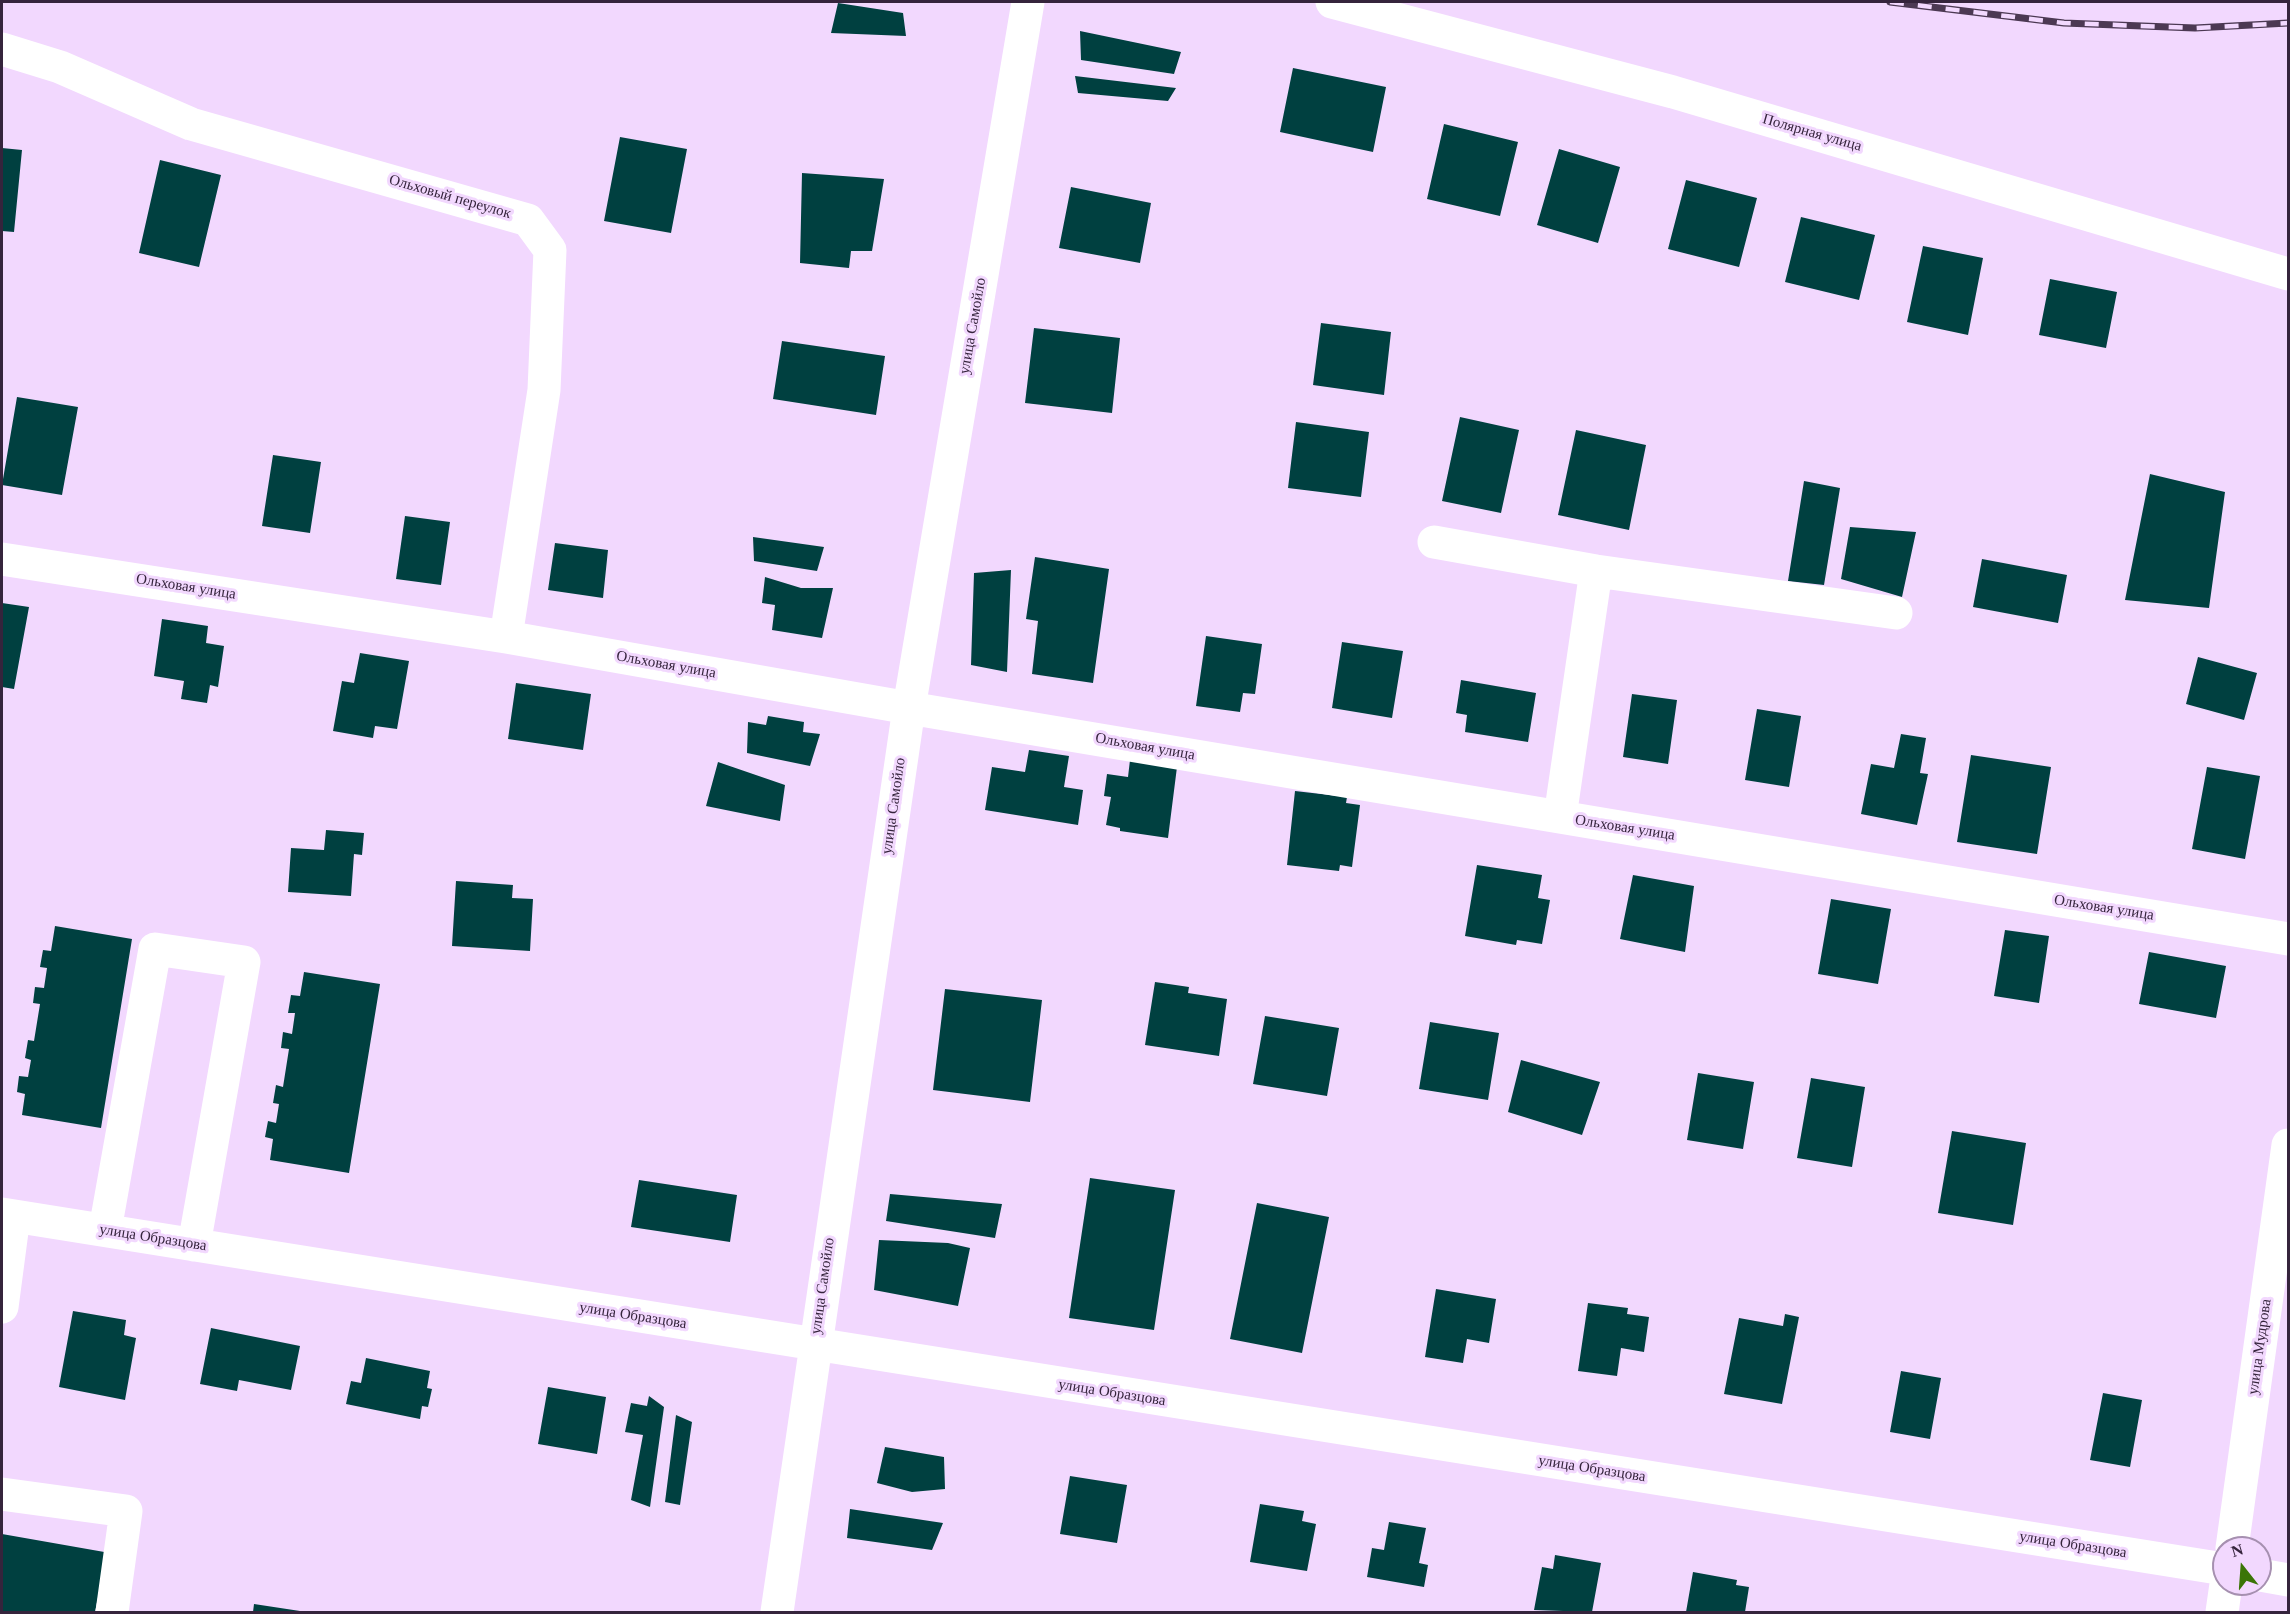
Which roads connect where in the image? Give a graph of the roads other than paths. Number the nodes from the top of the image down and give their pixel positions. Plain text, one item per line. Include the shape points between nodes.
1 (1028, 2) edge
2 (1332, 2) edge
3 (2, 49) edge
4 (2289, 274) edge
5 (1434, 542) dead end
6 (2, 559) edge
7 (1596, 571) junction
8 (1896, 613) dead end
9 (506, 637) junction
10 (909, 708) junction
11 (1560, 817) junction
12 (2289, 939) edge
13 (2289, 1145) edge
14 (8, 1215) edge
15 (105, 1230) junction
16 (194, 1245) junction
17 (2, 1307) edge
18 (814, 1346) junction
19 (2, 1494) edge
20 (2234, 1536) edge
21 (2212, 1567) edge
22 (2272, 1577) edge
23 (2289, 1580) edge
24 (2224, 1596) edge
25 (112, 1612) edge
26 (777, 1612) edge
27 (2222, 1612) edge

1 - 10 street, улица Самойло
2 - 4 street, Полярная улица via 1673,92
3 - 9 street, Ольховый переулок via 60,68 191,124 528,220 550,250 544,390
5 - 7 street
6 - 9 street, Ольховая улица
7 - 8 street
7 - 11 street
9 - 10 street, Ольховая улица
10 - 11 street, Ольховая улица
10 - 18 street, улица Самойло
11 - 12 street, Ольховая улица
13 - 20 street, улица Мудрова
14 - 15 street, улица Образцова
14 - 17 street
15 - 16 street, улица Образцова
15 - 16 street via 155,949 244,962
16 - 18 street, улица Образцова
18 - 21 street, улица Образцова
18 - 26 street, улица Самойло
19 - 25 street via 126,1511
22 - 23 street
24 - 27 street

